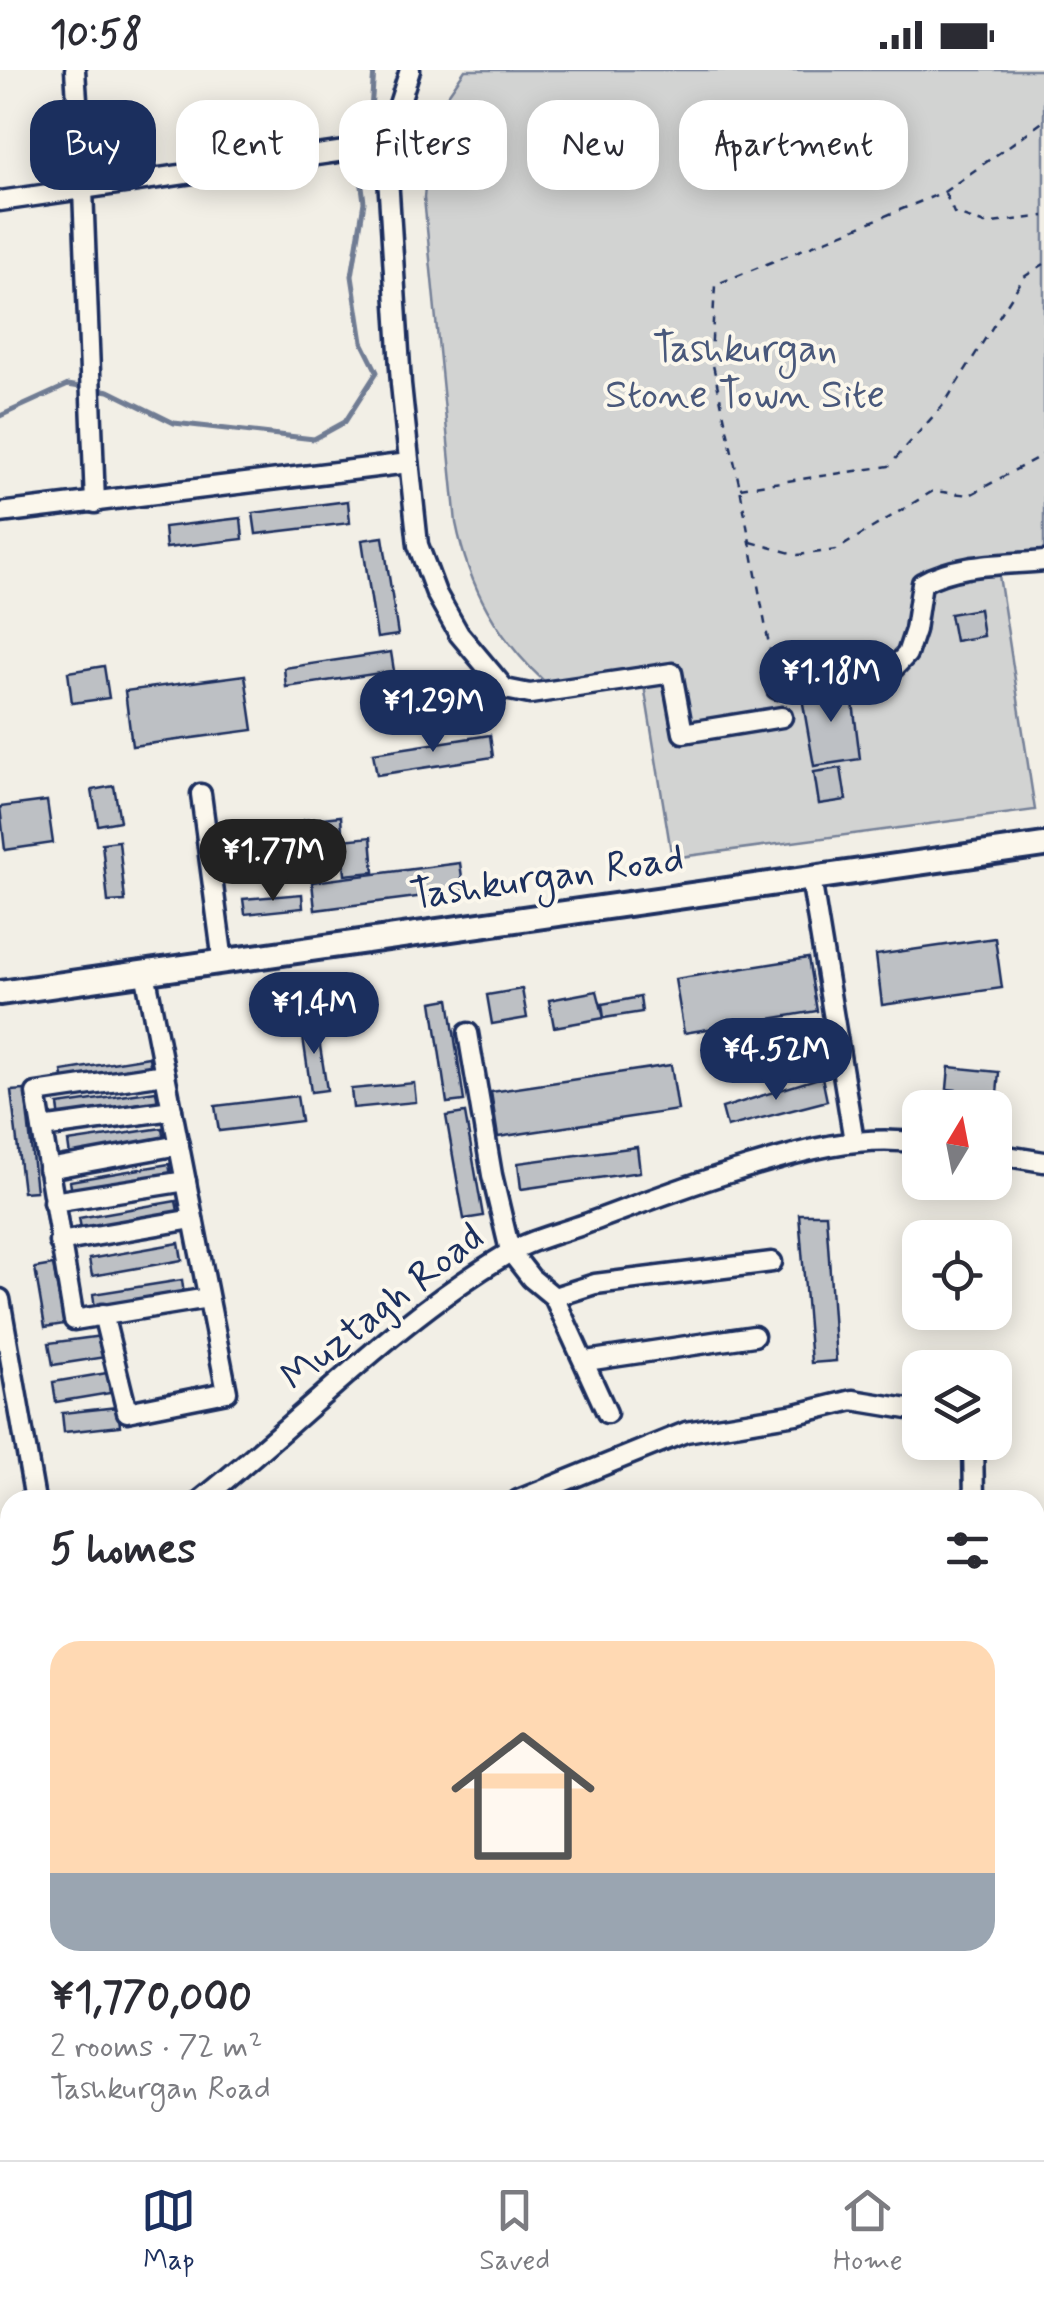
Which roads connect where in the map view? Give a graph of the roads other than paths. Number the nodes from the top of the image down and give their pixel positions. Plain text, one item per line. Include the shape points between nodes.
1 (75, 70) edge
2 (410, 70) edge
3 (77, 100) edge
4 (400, 100) edge
5 (339, 152) edge
6 (156, 178) edge
7 (76, 190) edge
8 (83, 190) edge
9 (389, 190) edge
10 (0, 201) edge
11 (409, 464) junction
12 (95, 503) junction
13 (0, 513) edge
14 (1044, 561) edge
15 (777, 689) road end
16 (782, 718) dead end
17 (201, 794) dead end
18 (1044, 845) edge
19 (811, 878) junction
20 (222, 962) junction
21 (145, 972) junction
22 (0, 993) edge
23 (468, 1033) dead end
24 (165, 1074) junction
25 (172, 1110) junction
26 (42, 1128) junction
27 (854, 1141) junction
28 (902, 1142) edge
29 (179, 1145) junction
30 (1012, 1157) edge
31 (1044, 1162) edge
32 (48, 1168) junction
33 (186, 1181) junction
34 (53, 1202) junction
35 (193, 1219) junction
36 (59, 1242) junction
37 (510, 1252) junction
38 (772, 1262) dead end
39 (554, 1297) junction
40 (208, 1298) junction
41 (0, 1299) edge
42 (103, 1314) junction
43 (754, 1336) dead end
44 (586, 1361) junction
45 (902, 1408) edge
46 (607, 1413) dead end
47 (973, 1460) edge
48 (33, 1490) edge
49 (213, 1490) edge
50 (543, 1490) edge
51 (974, 1490) edge

1 - 3 street
2 - 4 street
5 - 6 street
7 - 10 street
8 - 12 street
9 - 11 street
11 - 12 street
11 - 16 street via 418,545 436,592 458,634 506,689 530,694 672,673 683,733
12 - 13 street
14 - 15 street via 934,576 922,583 907,654 891,671
17 - 20 street
18 - 19 main road, Tashkurgan Road
19 - 20 main road, Tashkurgan Road
19 - 27 street
20 - 21 main road, Tashkurgan Road
21 - 22 main road, Tashkurgan Road
21 - 24 street
23 - 37 street
24 - 25 street
24 - 26 street via 36,1094
25 - 26 street
25 - 29 street
26 - 32 street
27 - 28 street, Muztagh Road
27 - 37 street, Muztagh Road via 716,1176
29 - 32 street
29 - 33 street
30 - 31 street
32 - 34 street
33 - 34 street
33 - 35 street
34 - 36 street
35 - 36 street
35 - 40 street
36 - 42 street via 74,1320
37 - 39 street
37 - 49 street, Muztagh Road via 364,1360
38 - 39 street via 595,1284
39 - 44 street
40 - 42 street
40 - 42 street via 227,1392 128,1412
41 - 48 street
43 - 44 street
44 - 46 street
45 - 50 street via 853,1400 686,1432
47 - 51 street

